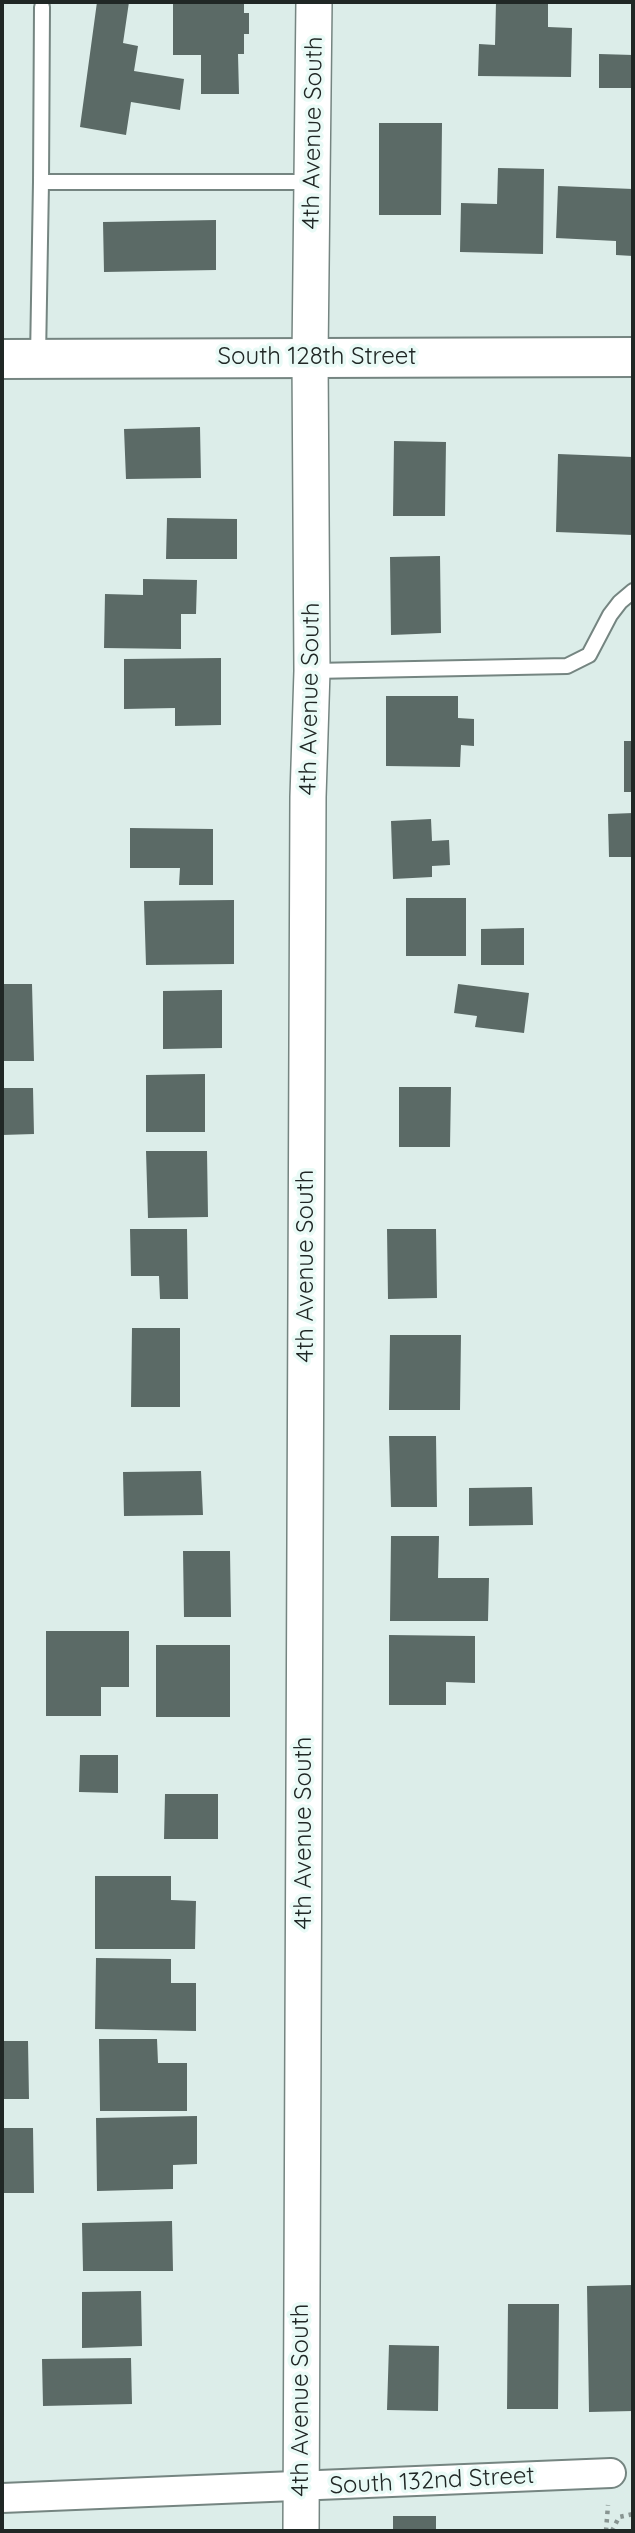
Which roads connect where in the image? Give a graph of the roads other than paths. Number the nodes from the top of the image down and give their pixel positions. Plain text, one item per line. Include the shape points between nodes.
1 (314, 2) edge
2 (42, 7) dead end
3 (41, 182) junction
4 (312, 182) junction
5 (310, 357) junction
6 (633, 357) edge
7 (20, 359) edge
8 (633, 591) edge
9 (312, 671) junction
10 (611, 2473) dead end
11 (301, 2487) junction
12 (2, 2497) edge
13 (301, 2531) edge

1 - 4 street, 4th Avenue South
2 - 3 lane
3 - 4 lane
3 - 7 lane
4 - 5 street, 4th Avenue South
5 - 6 main road, South 128th Street
5 - 7 main road, South 128th Street
5 - 9 street, 4th Avenue South
8 - 9 lane via 610,615 589,655 567,666
9 - 11 street, 4th Avenue South
10 - 11 street, South 132nd Street
11 - 12 street, South 132nd Street
11 - 13 street, 4th Avenue South

